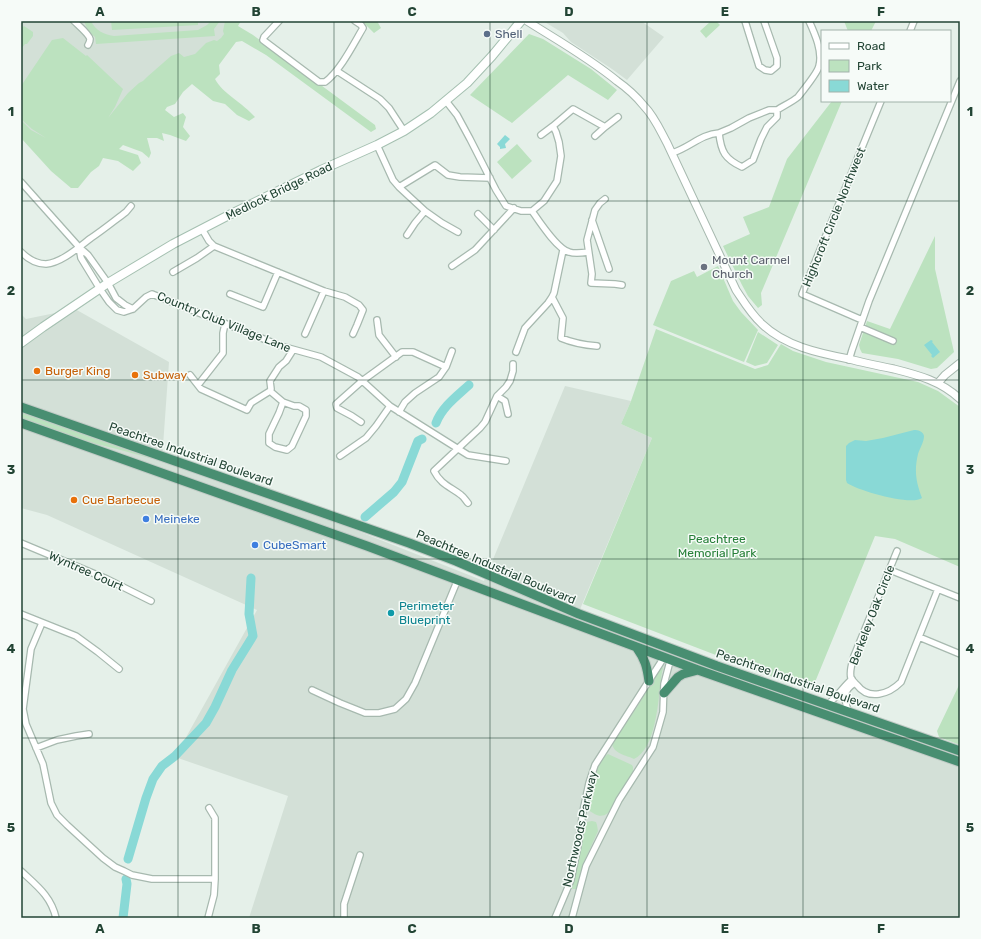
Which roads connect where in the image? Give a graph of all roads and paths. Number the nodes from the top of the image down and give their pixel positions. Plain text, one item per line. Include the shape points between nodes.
1 (74, 21) edge
2 (279, 21) edge
3 (355, 21) edge
4 (522, 21) edge
5 (527, 21) edge
6 (745, 21) edge
7 (764, 21) edge
8 (809, 21) edge
9 (88, 45) dead end
10 (337, 71) junction
11 (960, 81) edge
12 (446, 101) junction
13 (881, 102) edge
14 (776, 110) junction
15 (618, 117) dead end
16 (552, 126) junction
17 (605, 127) junction
18 (404, 131) junction
19 (719, 133) junction
20 (541, 135) dead end
21 (595, 136) dead end
22 (377, 145) junction
23 (672, 153) junction
24 (490, 178) junction
25 (21, 182) edge
26 (400, 188) junction
27 (605, 199) dead end
28 (131, 206) dead end
29 (514, 208) junction
30 (425, 211) junction
31 (532, 211) junction
32 (478, 214) dead end
33 (592, 219) junction
34 (202, 229) junction
35 (494, 230) junction
36 (458, 232) dead end
37 (407, 235) dead end
38 (214, 246) junction
39 (79, 247) junction
40 (564, 250) junction
41 (21, 252) edge
42 (588, 252) junction
43 (452, 266) dead end
44 (609, 269) dead end
45 (173, 272) dead end
46 (278, 272) junction
47 (108, 283) junction
48 (622, 285) dead end
49 (100, 289) junction
50 (324, 291) junction
51 (230, 294) dead end
52 (552, 297) junction
53 (133, 309) junction
54 (377, 320) dead end
55 (862, 320) junction
56 (225, 324) junction
57 (860, 327) junction
58 (305, 334) dead end
59 (353, 334) dead end
60 (893, 341) dead end
61 (21, 343) edge
62 (597, 346) dead end
63 (293, 350) junction
64 (452, 351) dead end
65 (516, 352) dead end
66 (396, 357) junction
67 (849, 360) junction
68 (960, 363) edge
69 (513, 364) dead end
70 (446, 368) junction
71 (190, 375) dead end
72 (362, 381) junction
73 (938, 383) junction
74 (198, 385) junction
75 (270, 391) junction
76 (498, 396) junction
77 (960, 399) edge
78 (283, 402) junction
79 (390, 406) junction
80 (21, 407) edge
81 (399, 412) junction
82 (508, 414) dead end
83 (361, 422) dead end
84 (21, 423) edge
85 (458, 448) junction
86 (340, 456) dead end
87 (506, 461) dead end
88 (468, 503) dead end
89 (21, 543) edge
90 (897, 551) dead end
91 (890, 570) junction
92 (458, 579) junction
93 (938, 589) junction
94 (960, 598) edge
95 (151, 601) dead end
96 (21, 614) edge
97 (42, 622) junction
98 (919, 637) junction
99 (637, 648) junction
100 (960, 654) edge
101 (661, 662) dead end
102 (669, 665) dead end
103 (119, 669) dead end
104 (698, 670) junction
105 (649, 681) junction
106 (853, 681) junction
107 (312, 690) dead end
108 (664, 693) junction
109 (843, 693) junction
110 (828, 704) junction
111 (848, 711) junction
112 (90, 734) dead end
113 (36, 748) junction
114 (960, 751) edge
115 (960, 762) edge
116 (210, 808) dead end
117 (360, 855) dead end
118 (21, 871) edge
119 (215, 879) junction
120 (56, 918) edge
121 (208, 918) edge
122 (344, 918) edge
123 (555, 918) edge
124 (572, 918) edge

1 - 9 street via 88,35
2 - 10 street via 263,40 319,82 325,82
3 - 10 street via 363,28
4 - 12 main road, Medlock Bridge Road via 475,75
5 - 23 street via 577,52 631,92 657,123
6 - 7 street via 759,66 771,71 777,66 777,58
8 - 14 street via 816,36 820,56 819,67 798,96
10 - 18 street via 380,99
11 - 55 street
12 - 18 main road, Medlock Bridge Road
12 - 24 street via 457,115
13 - 55 street, Highcroft Circle Northwest via 802,294
14 - 19 street via 749,118
14 - 19 street via 777,117 767,126 753,160 742,166 729,160 724,153
15 - 17 street
16 - 17 street via 573,109
16 - 20 street
16 - 31 street via 559,142 561,156 557,181 544,201
17 - 21 street
18 - 22 main road, Medlock Bridge Road
19 - 23 street via 702,137
22 - 26 street via 393,180
22 - 34 main road, Medlock Bridge Road
23 - 67 street via 736,290 747,307 762,324 795,345
24 - 26 street via 448,175 435,165
24 - 29 street via 506,206
25 - 39 street
26 - 30 street
27 - 33 street via 595,210
28 - 39 street
29 - 31 street
29 - 35 street
30 - 36 street
30 - 37 street
31 - 40 street
32 - 35 street
33 - 42 street via 587,240
33 - 44 street
34 - 38 street via 208,241
34 - 47 main road, Medlock Bridge Road
35 - 43 street via 474,250
38 - 45 street
38 - 46 street
39 - 41 street via 57,261 46,264 28,258
39 - 47 street
39 - 49 street via 81,258
40 - 42 street via 570,253
40 - 52 street
42 - 48 street via 591,283
46 - 50 street
46 - 51 street via 263,307
47 - 49 main road, Medlock Bridge Road
47 - 53 street via 116,298
49 - 53 street via 117,310 124,312
49 - 61 main road, Medlock Bridge Road
50 - 58 street
50 - 59 street via 345,297 363,310
52 - 62 street via 563,318 561,338 572,343
52 - 65 street via 525,328
53 - 56 street, Country Club Village Lane via 152,294
54 - 66 street via 379,335
55 - 57 street
56 - 63 street, Country Club Village Lane
56 - 74 street via 223,353
57 - 60 street
57 - 67 street
63 - 72 street, Country Club Village Lane via 321,357
63 - 75 street via 270,381
64 - 70 street
66 - 70 street via 402,352 413,352
66 - 72 street
67 - 73 street via 919,375
68 - 73 street
69 - 76 street via 510,380
70 - 81 street via 439,377 405,402
71 - 74 street
72 - 79 street, Country Club Village Lane
72 - 83 street via 336,404 337,408
73 - 77 street
74 - 75 street via 201,389 247,410 251,403
75 - 78 street
76 - 82 street via 505,401
76 - 85 street via 485,422
78 - 78 street via 306,410 306,416 292,446 287,450 269,443 269,434
79 - 81 street, Country Club Village Lane
79 - 86 street via 366,438
80 - 110 highway, Peachtree Industrial Boulevard via 409,543 578,614
81 - 85 street, Country Club Village Lane
84 - 92 highway, Peachtree Industrial Boulevard
85 - 87 street, Country Club Village Lane via 468,454
85 - 88 street via 434,471 436,477
89 - 95 street, Wyntree Court via 107,579
90 - 91 street, Berkeley Oak Circle
91 - 93 street
91 - 106 street, Berkeley Oak Circle via 854,656 851,669
92 - 99 highway, Peachtree Industrial Boulevard
92 - 107 street via 415,683 406,699 395,709 365,713
93 - 94 street
93 - 98 street, Berkeley Oak Circle
96 - 97 street
97 - 103 street via 76,636
97 - 113 street via 31,649 23,708 26,724
98 - 100 street
98 - 106 street, Berkeley Oak Circle via 901,682 896,687 883,694 872,694 860,690
99 - 104 highway, Peachtree Industrial Boulevard
99 - 105 highway via 643,656
101 - 105 street, Northwoods Parkway
102 - 108 street, Northwoods Parkway
104 - 108 highway via 678,677
104 - 115 highway, Peachtree Industrial Boulevard
105 - 123 street, Northwoods Parkway via 595,765 583,811 571,880
106 - 109 street, Berkeley Oak Circle via 845,685
108 - 124 street, Northwoods Parkway via 663,712 653,747 619,800 586,866
109 - 110 street, Berkeley Oak Circle
109 - 111 street
110 - 111 highway, Peachtree Industrial Boulevard
111 - 114 highway, Peachtree Industrial Boulevard
112 - 113 street via 57,740
113 - 119 street via 43,764 51,803 57,815 115,867 132,875 152,879
116 - 119 street via 215,818
117 - 122 street via 344,904
118 - 120 street via 51,902
119 - 121 street

